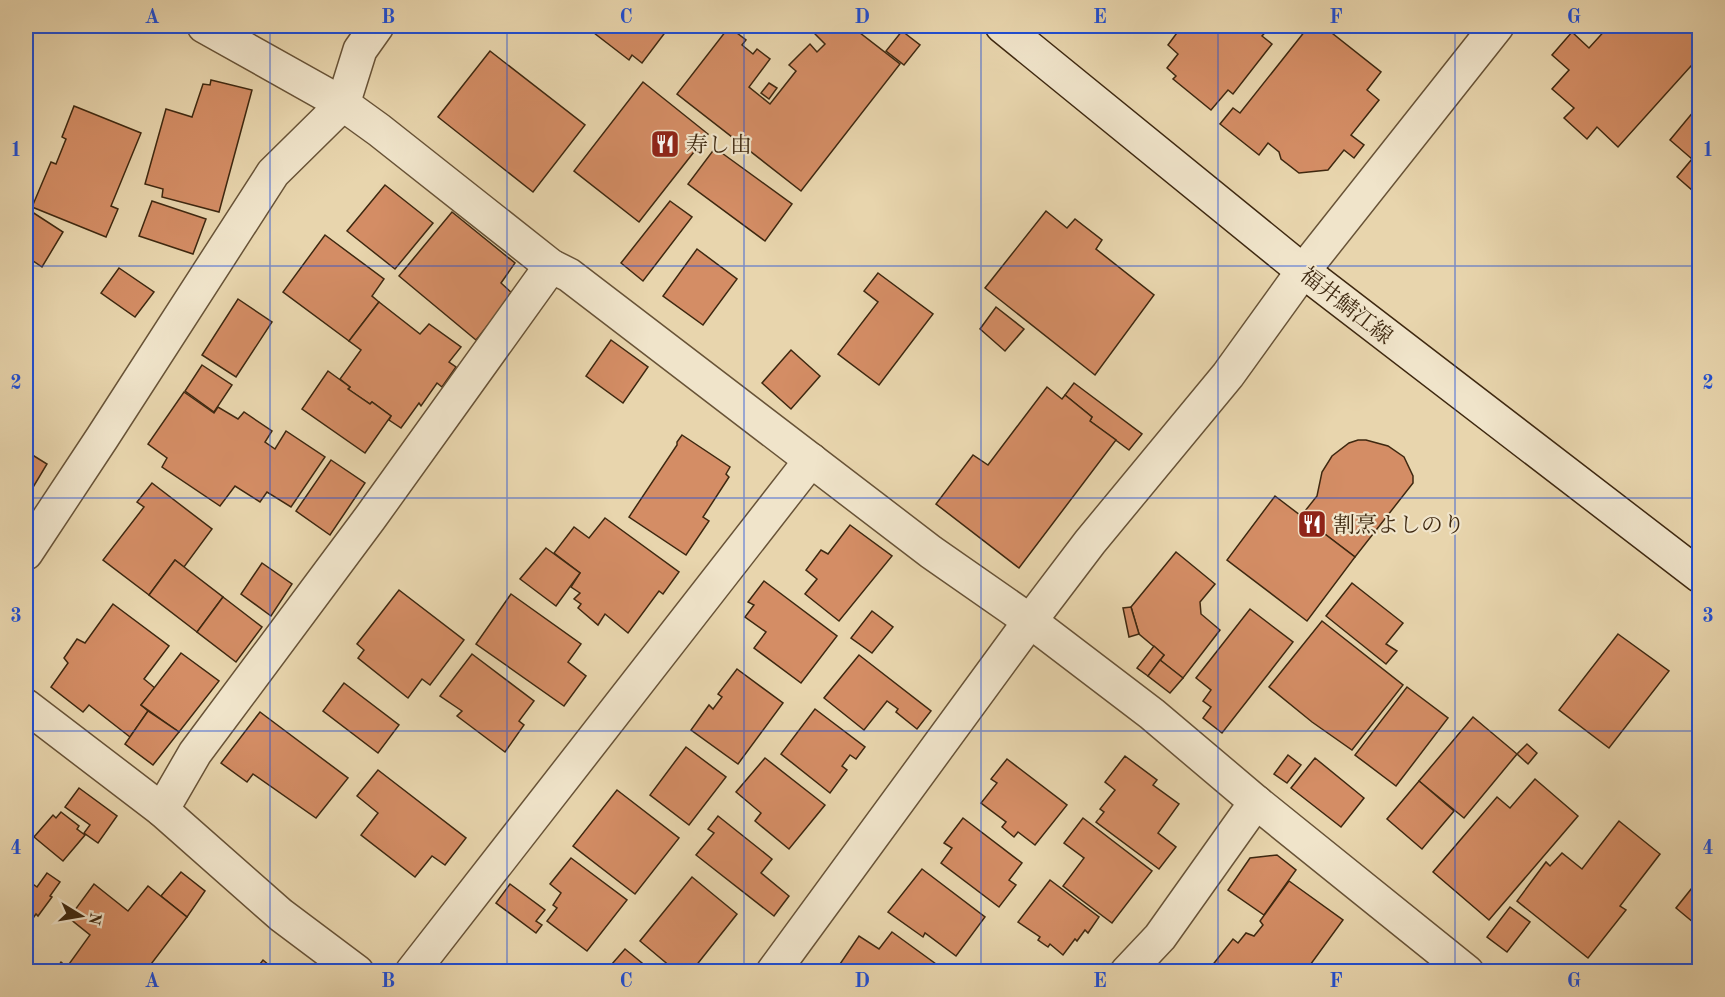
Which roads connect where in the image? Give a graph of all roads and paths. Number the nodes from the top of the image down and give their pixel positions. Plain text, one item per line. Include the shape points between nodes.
1 (204, 26) edge
2 (377, 26) edge
3 (1002, 26) edge
4 (1497, 26) edge
5 (343, 104) junction
6 (551, 266) junction
7 (1303, 270) junction
8 (811, 460) junction
9 (26, 553) edge
10 (1700, 576) edge
11 (1030, 621) junction
12 (26, 706) edge
13 (1256, 802) junction
14 (162, 810) junction
15 (354, 971) edge
16 (412, 972) edge
17 (773, 972) edge
18 (1127, 972) edge
19 (1467, 972) edge

1 - 5 street
2 - 5 street via 360,50
3 - 7 street, 福井鯖江線
4 - 7 street
5 - 6 street
5 - 9 street via 273,173
6 - 8 street via 569,275
6 - 14 street via 195,753
7 - 10 street, 福井鯖江線
7 - 11 street via 1228,375
8 - 11 street
8 - 16 street
11 - 13 street via 1152,714
11 - 17 street
12 - 14 street
13 - 18 street via 1160,937
13 - 19 street
14 - 15 street via 281,915

